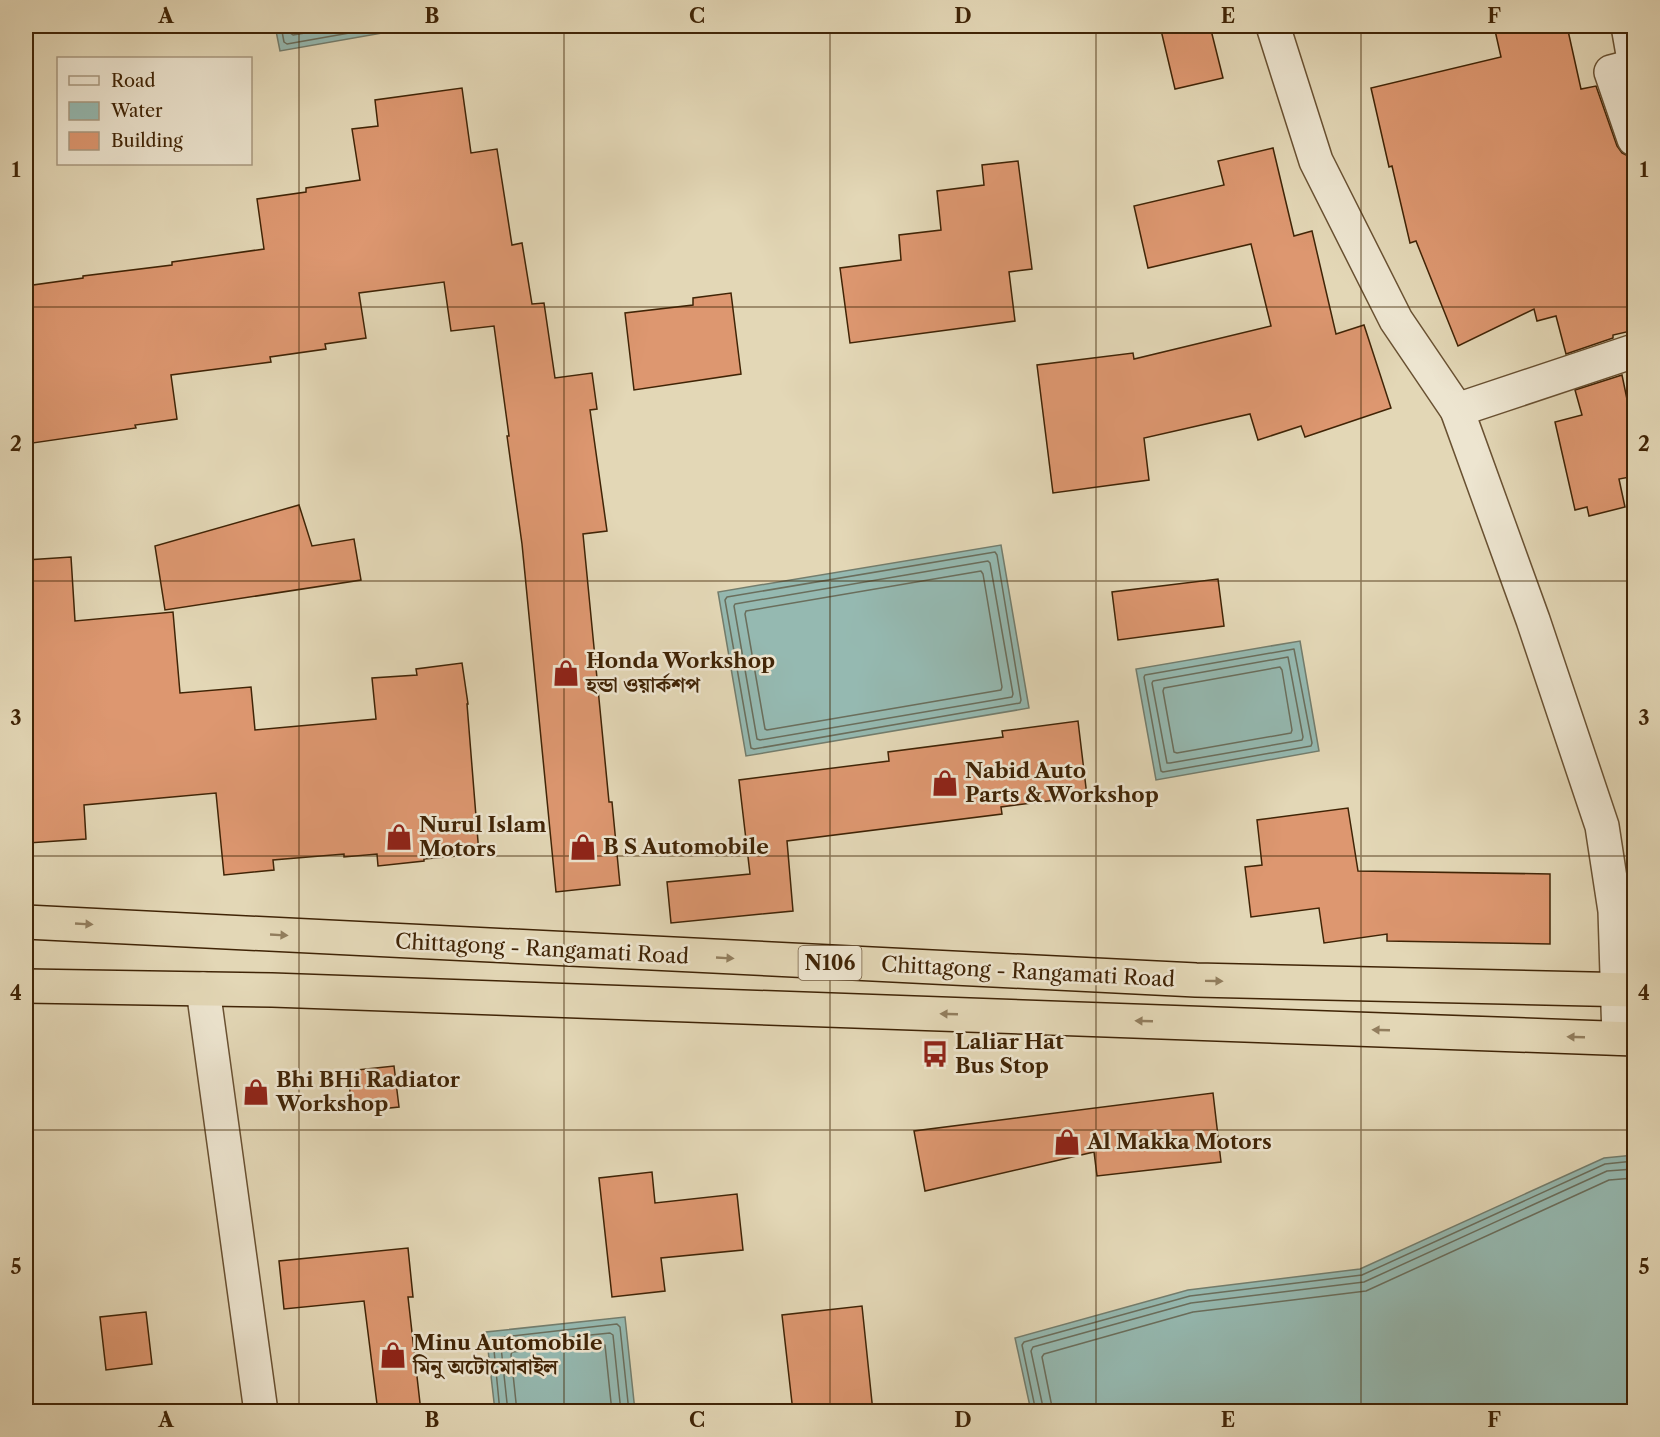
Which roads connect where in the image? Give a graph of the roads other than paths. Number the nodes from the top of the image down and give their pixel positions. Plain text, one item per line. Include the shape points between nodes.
1 (1273, 26) edge
2 (1628, 26) edge
3 (1635, 60) edge
4 (1635, 66) edge
5 (1635, 139) edge
6 (1635, 351) edge
7 (1457, 411) junction
8 (26, 922) edge
9 (26, 986) edge
10 (203, 989) junction
11 (1627, 990) edge
12 (1627, 1039) edge
13 (261, 1412) edge

1 - 7 street via 1316,161 1396,320
2 - 3 street
4 - 5 street via 1611,72
6 - 7 street
7 - 11 street via 1602,826
8 -> 11 highway, Chittagong - Rangamati Road / N106 via 1196,980
9 - 10 highway, Chittagong - Rangamati Road / N106
12 -> 10 highway, Chittagong - Rangamati Road / N106
10 - 13 street
11 - 12 street

